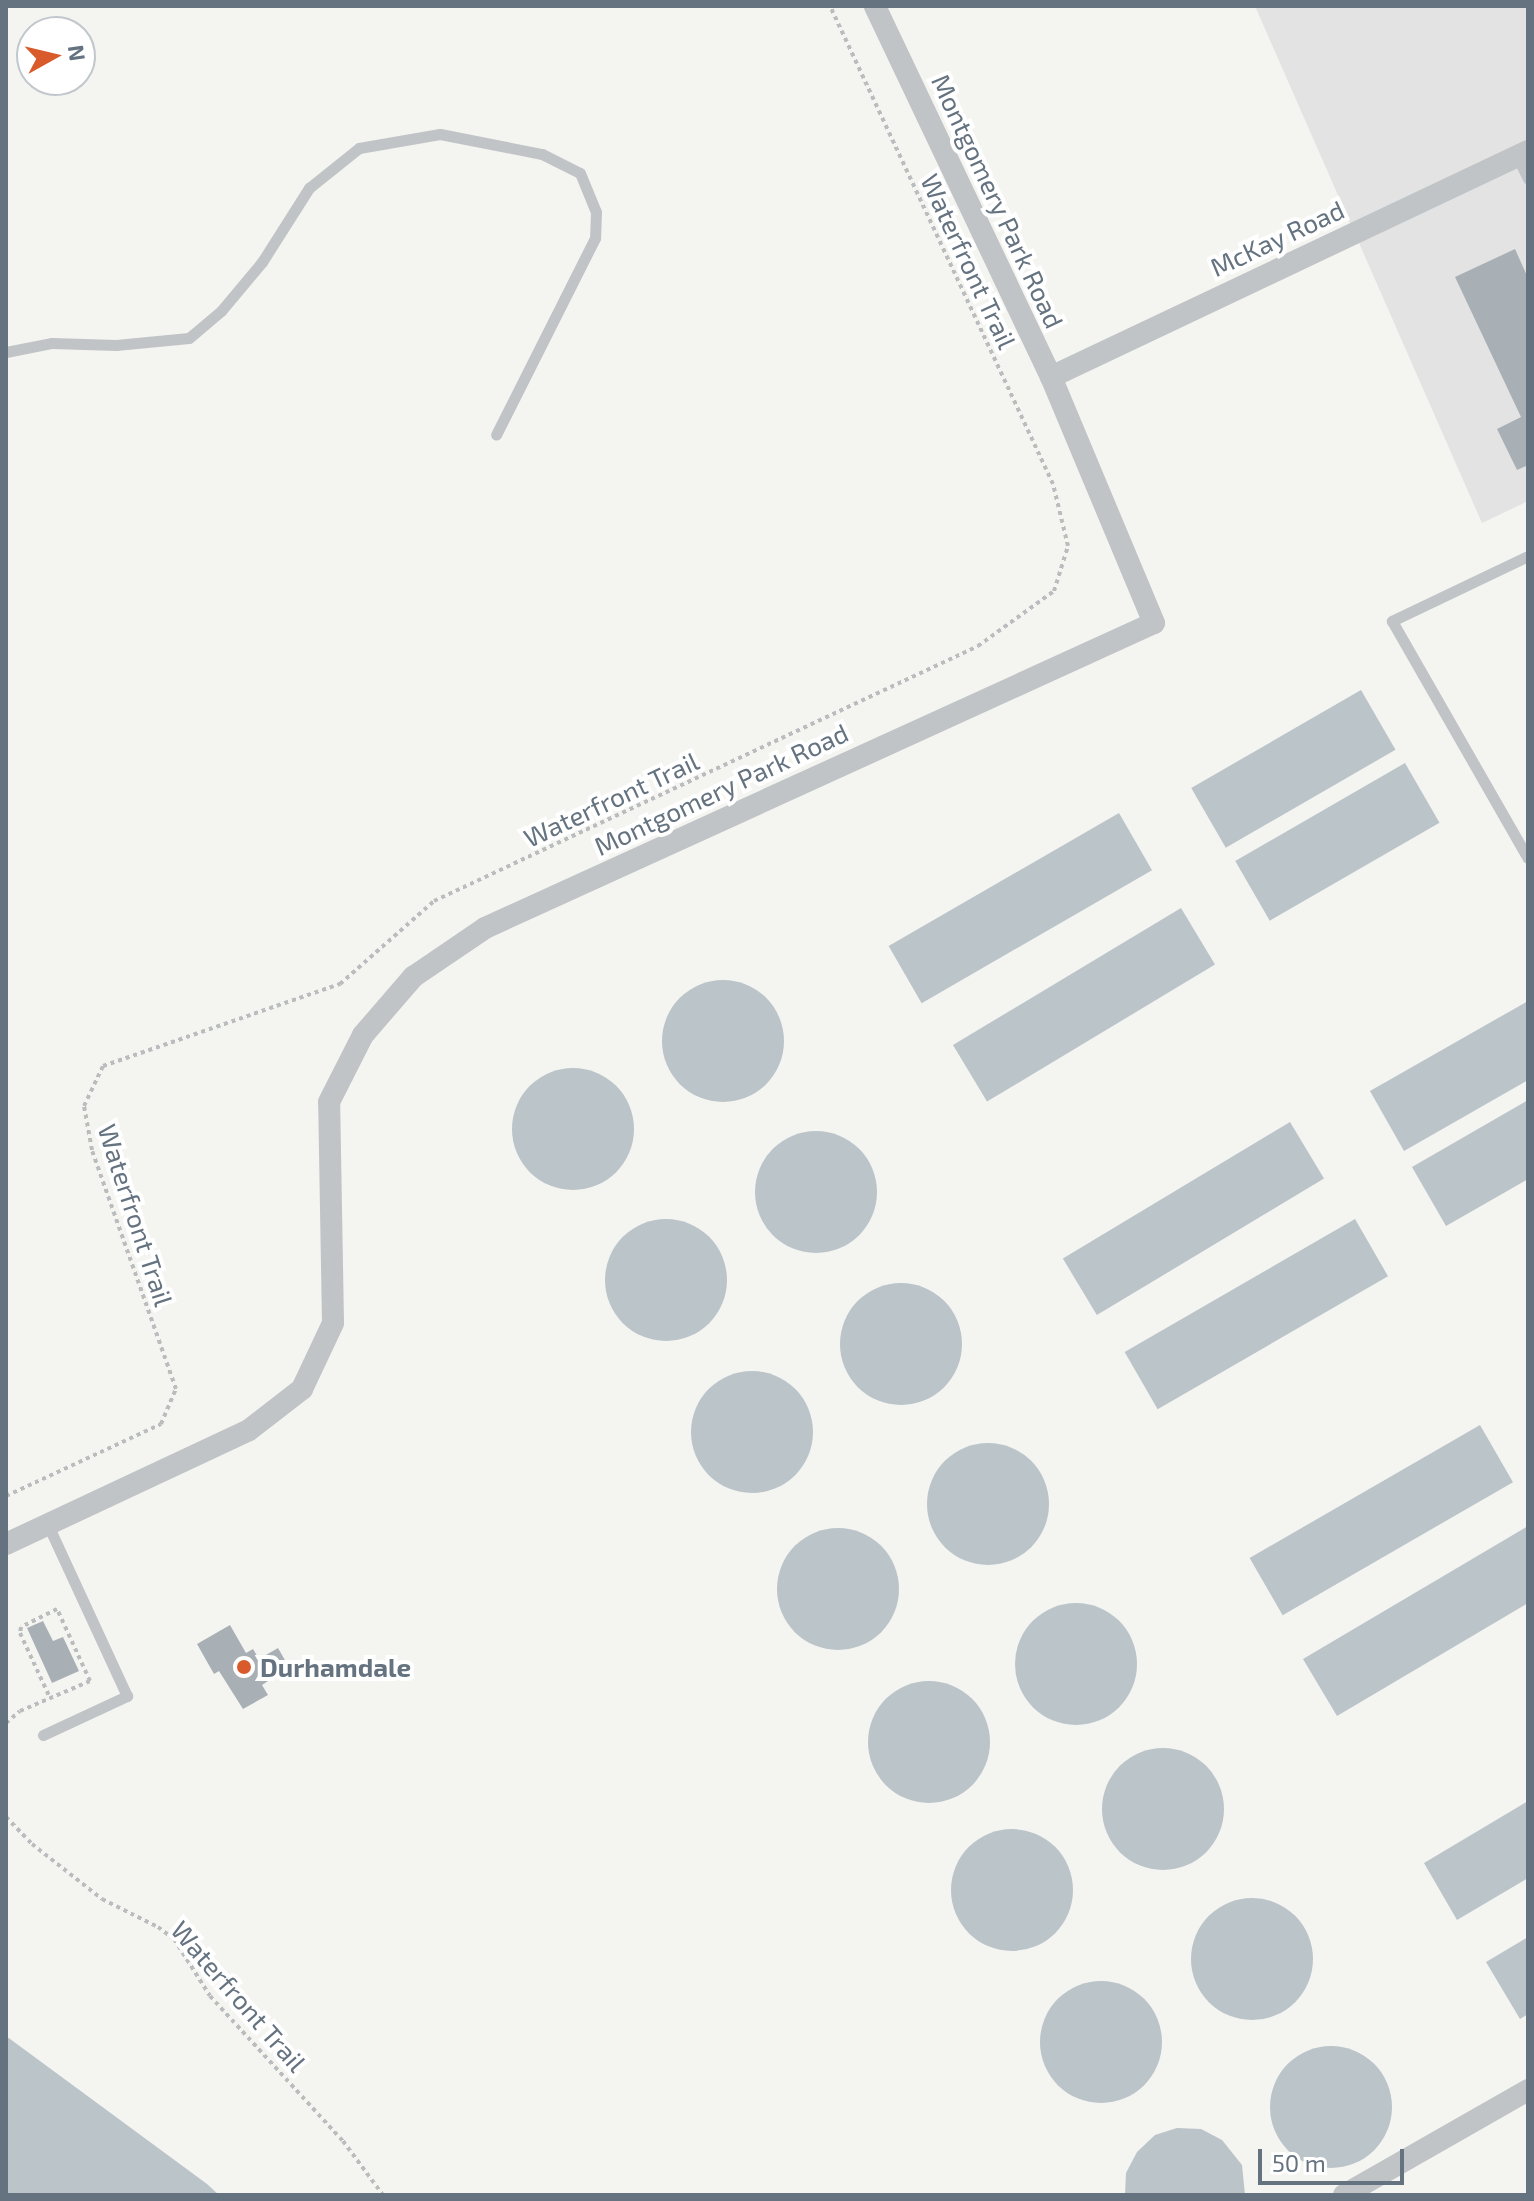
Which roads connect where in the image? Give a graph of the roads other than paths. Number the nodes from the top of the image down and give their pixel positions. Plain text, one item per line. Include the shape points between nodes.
1 (875, 6) edge
2 (1522, 153) edge
3 (1528, 179) edge
4 (6, 352) edge
5 (1051, 377) junction
6 (496, 435) dead end
7 (1528, 556) edge
8 (1528, 858) edge
9 (48, 1525) junction
10 (6, 1544) edge
11 (43, 1735) dead end
12 (1528, 2090) edge
13 (1344, 2195) edge

1 - 5 street, Montgomery Park Road
2 - 3 lane
2 - 5 street, McKay Road
4 - 6 lane via 52,343 116,345 189,338 221,311 262,262 309,188 359,148 440,134 542,154 580,173 596,212 595,238
5 - 9 street, Montgomery Park Road via 1154,623 485,928 413,977 363,1035 329,1102 333,1323 302,1389 249,1430
7 - 8 lane via 1392,621
9 - 10 street, Montgomery Park Road
9 - 11 lane via 127,1696
12 - 13 street

